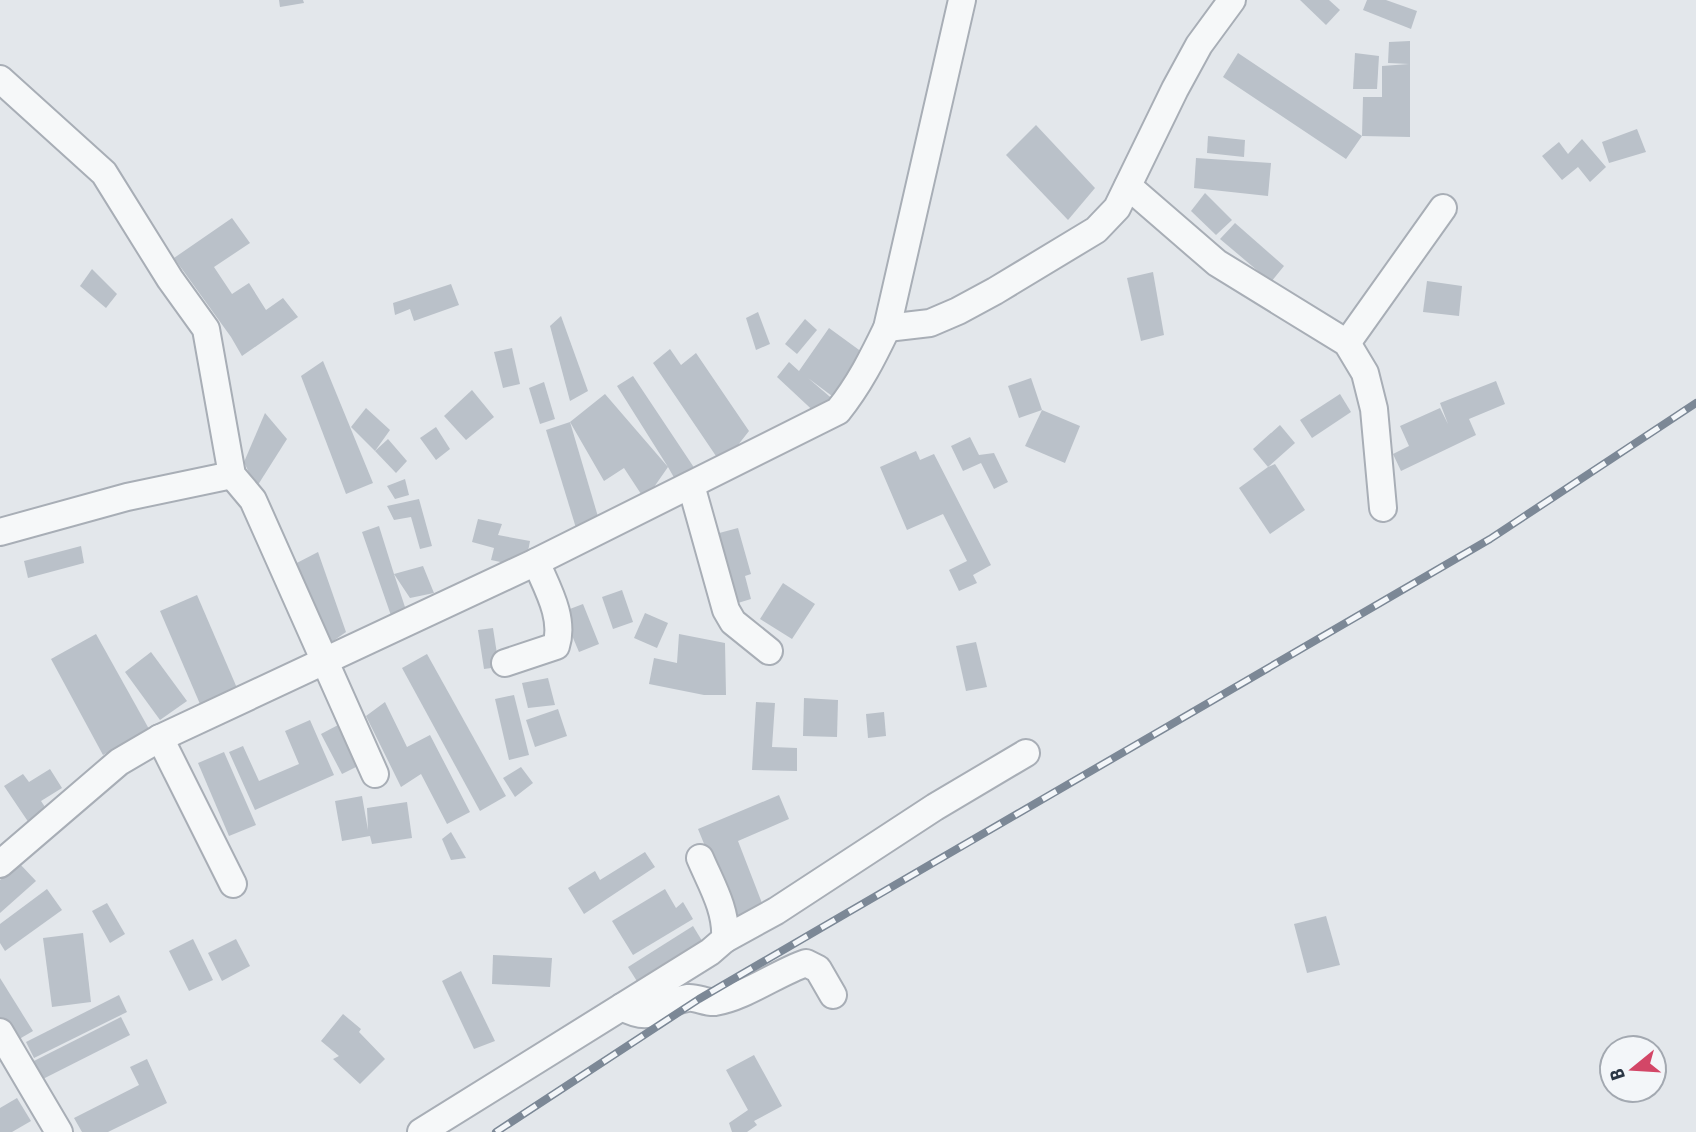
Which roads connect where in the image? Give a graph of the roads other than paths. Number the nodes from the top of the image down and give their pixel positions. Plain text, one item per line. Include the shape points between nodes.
1 (962, 0) edge
2 (1232, 0) edge
3 (0, 79) edge
4 (1128, 186) junction
5 (1443, 208) dead end
6 (887, 328) junction
7 (1347, 343) junction
8 (232, 475) junction
9 (691, 485) junction
10 (1383, 508) dead end
11 (0, 532) edge
12 (536, 562) junction
13 (769, 651) dead end
14 (326, 662) junction
15 (505, 663) dead end
16 (160, 738) junction
17 (1026, 753) dead end
18 (375, 774) dead end
19 (700, 859) dead end
20 (0, 864) edge
21 (233, 884) dead end
22 (725, 939) junction
23 (833, 995) dead end
24 (622, 1007) junction
25 (0, 1032) edge
26 (59, 1132) edge
27 (421, 1132) edge

1 - 6 street
2 - 4 street via 1193,56
3 - 8 street via 104,173 206,329
4 - 6 street via 1096,230 1006,285 930,323
4 - 7 street via 1217,263
5 - 7 street
6 - 9 street via 838,411
7 - 10 street via 1366,373 1374,409
8 - 11 street via 127,497
8 - 14 street via 253,500
9 - 12 street
9 - 13 street via 726,610 733,622
12 - 14 street
12 - 15 street via 561,633 556,646
14 - 16 street
14 - 18 street
16 - 20 street via 119,762
16 - 21 street
17 - 22 street
19 - 22 street via 719,902
22 - 24 street
23 - 24 street via 818,969 806,963 713,1002 687,998 637,1015
24 - 27 street
25 - 26 street

